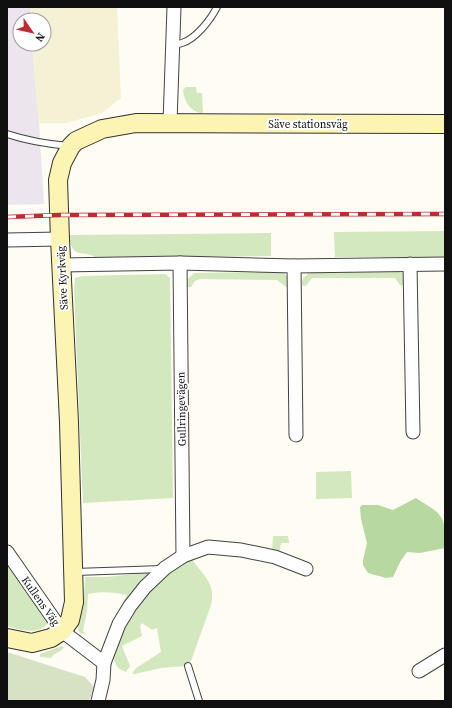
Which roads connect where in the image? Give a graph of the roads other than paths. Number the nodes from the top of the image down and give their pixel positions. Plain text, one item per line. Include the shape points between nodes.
1 (174, 7) edge
2 (217, 7) edge
3 (173, 45) junction
4 (170, 123) junction
5 (445, 124) edge
6 (7, 134) edge
7 (70, 146) junction
8 (60, 239) junction
9 (7, 240) edge
10 (180, 263) junction
11 (410, 264) junction
12 (445, 264) edge
13 (62, 265) junction
14 (294, 266) junction
15 (413, 432) dead end
16 (296, 435) dead end
17 (7, 552) edge
18 (183, 556) junction
19 (165, 568) junction
20 (306, 569) dead end
21 (74, 572) junction
22 (62, 631) junction
23 (7, 638) edge
24 (445, 655) edge
25 (104, 663) junction
26 (188, 666) dead end
27 (419, 671) dead end
28 (98, 701) edge
29 (199, 701) edge

1 - 3 street
2 - 3 lane via 200,31 183,43
3 - 4 street
4 - 5 street, Säve stationsväg
4 - 7 street via 113,126 92,132
6 - 7 lane via 42,144
7 - 8 street, Säve Kyrkväg via 58,180
8 - 9 street
8 - 13 street, Säve Kyrkväg
10 - 13 street
10 - 14 street
10 - 18 street, Gullringevägen
11 - 12 street
11 - 14 street
11 - 15 street
13 - 21 street, Säve Kyrkväg
14 - 16 street
17 - 22 street, Kullens Väg
18 - 19 street
18 - 20 street via 208,547 241,550 275,557
19 - 21 lane
19 - 25 street via 130,606 119,624
21 - 22 street, Säve Kyrkväg via 73,610
22 - 23 street via 51,638 32,643
22 - 25 street, Kullens Väg
24 - 27 street
25 - 28 street
26 - 29 lane

